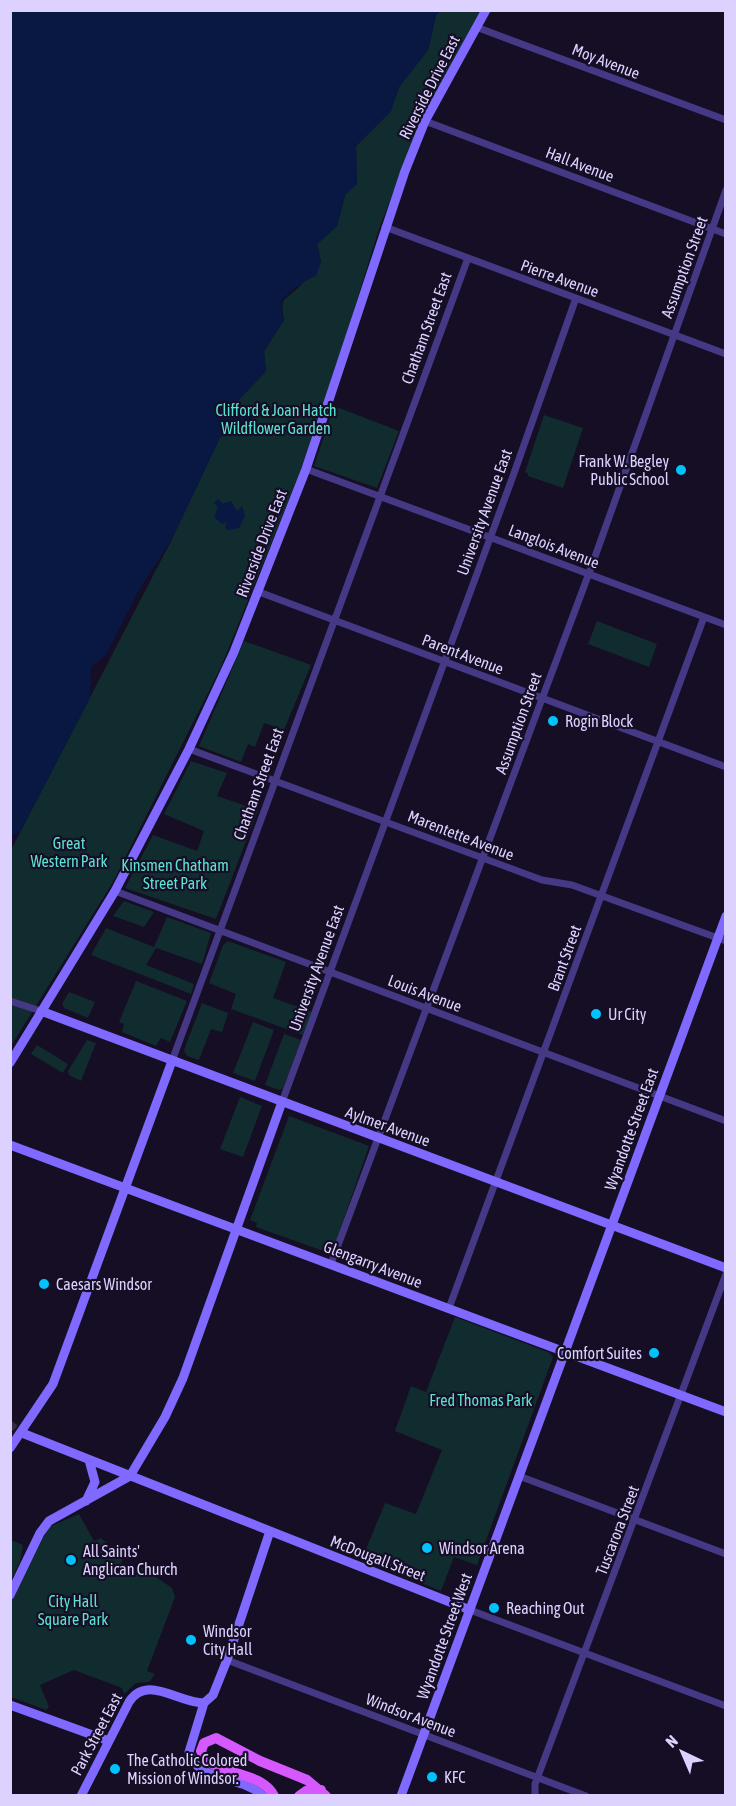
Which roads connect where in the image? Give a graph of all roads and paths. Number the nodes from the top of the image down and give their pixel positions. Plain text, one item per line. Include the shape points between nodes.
1 (486, 10) edge
2 (476, 27) junction
3 (425, 120) junction
4 (726, 120) edge
5 (726, 190) edge
6 (385, 227) junction
7 (712, 228) junction
8 (726, 234) edge
9 (468, 258) junction
10 (576, 298) junction
11 (674, 334) junction
12 (726, 354) edge
13 (306, 469) junction
14 (380, 496) junction
15 (491, 537) junction
16 (588, 573) junction
17 (258, 592) junction
18 (704, 617) junction
19 (334, 620) junction
20 (726, 625) edge
21 (444, 662) junction
22 (541, 698) junction
23 (658, 742) junction
24 (189, 748) junction
25 (726, 767) edge
26 (275, 780) junction
27 (386, 821) junction
28 (482, 857) junction
29 (115, 891) junction
30 (601, 896) junction
31 (726, 916) edge
32 (220, 930) junction
33 (721, 940) edge
34 (331, 972) junction
35 (10, 1001) edge
36 (426, 1008) junction
37 (41, 1011) junction
38 (543, 1052) junction
39 (172, 1061) junction
40 (10, 1063) edge
41 (659, 1096) junction
42 (282, 1102) junction
43 (726, 1121) edge
44 (378, 1138) junction
45 (10, 1145) edge
46 (496, 1182) junction
47 (127, 1188) junction
48 (612, 1225) junction
49 (235, 1229) junction
50 (331, 1264) junction
51 (726, 1268) edge
52 (726, 1274) edge
53 (449, 1308) junction
54 (566, 1352) junction
55 (682, 1396) junction
56 (726, 1412) edge
57 (22, 1433) junction
58 (10, 1448) edge
59 (89, 1460) junction
60 (130, 1476) junction
61 (519, 1476) junction
62 (86, 1501) junction
63 (635, 1520) junction
64 (270, 1531) junction
65 (726, 1554) edge
66 (10, 1595) edge
67 (470, 1610) junction
68 (585, 1653) junction
69 (227, 1660) junction
70 (204, 1703) junction
71 (10, 1705) edge
72 (726, 1706) edge
73 (424, 1734) junction
74 (109, 1741) junction
75 (537, 1777) junction
76 (324, 1793) edge
77 (81, 1796) edge
78 (263, 1796) edge
79 (274, 1796) edge
80 (299, 1796) edge
81 (401, 1796) edge
82 (535, 1796) edge
83 (586, 1796) edge

1 - 2 main road, Riverside Drive East
2 - 3 main road, Riverside Drive East
2 - 4 street, Moy Avenue
3 - 6 main road, Riverside Drive East
3 - 7 street, Hall Avenue
5 - 7 street, Assumption Street
6 - 9 street, Pierre Avenue
6 - 13 main road, Riverside Drive East
7 - 8 street, Hall Avenue
7 - 11 street, Assumption Street
9 - 10 street, Pierre Avenue
9 - 14 street, Chatham Street East
10 - 11 street, Pierre Avenue
10 - 15 street, University Avenue East
11 - 12 street, Pierre Avenue
11 - 16 street, Assumption Street
13 - 14 street, Langlois Avenue
13 - 17 main road, Riverside Drive East
14 - 15 street, Langlois Avenue
14 - 19 street, Chatham Street East
15 - 16 street, Langlois Avenue
15 - 21 street, University Avenue East
16 - 18 street, Langlois Avenue
16 - 22 street, Assumption Street
17 - 19 street, Parent Avenue
17 - 24 main road, Riverside Drive East
18 - 20 street, Langlois Avenue
18 - 23 street, Brant Street
19 - 21 street, Parent Avenue
19 - 26 street, Chatham Street East
21 - 22 street, Parent Avenue
21 - 27 street, University Avenue East
22 - 23 street, Parent Avenue
22 - 28 street, Assumption Street
23 - 25 street, Parent Avenue
23 - 30 street, Brant Street
24 - 26 street, Marentette Avenue
24 - 29 main road, Riverside Drive East
26 - 27 street, Marentette Avenue
26 - 32 street, Chatham Street East
27 - 28 street, Marentette Avenue
27 - 34 street, University Avenue East
28 - 30 street, Marentette Avenue via 542,880 572,885
28 - 36 street, Assumption Street
29 - 32 street, Louis Avenue
29 - 37 main road, Riverside Drive East
30 - 33 street, Marentette Avenue
30 - 38 street, Brant Street
31 - 33 main road, Wyandotte Street East
32 - 34 street, Louis Avenue
32 - 39 street, Chatham Street East
33 - 41 main road, Wyandotte Street East
34 - 36 street, Louis Avenue
34 - 42 street, University Avenue East
35 - 37 street
36 - 38 street, Louis Avenue
36 - 44 street, Assumption Street
37 - 39 main road, Aylmer Avenue
37 - 40 main road, Riverside Drive East
38 - 41 street, Louis Avenue
38 - 46 street, Brant Street
39 - 42 main road, Aylmer Avenue
39 - 47 main road, Chatham Street East
41 - 43 street, Louis Avenue
41 - 48 main road, Wyandotte Street East
42 - 44 main road, Aylmer Avenue
42 - 49 main road, University Avenue East
44 - 46 main road, Aylmer Avenue
44 - 50 street, Assumption Street
45 - 47 main road, Glengarry Avenue
46 - 48 main road, Aylmer Avenue
46 - 53 street, Brant Street
47 - 49 main road, Glengarry Avenue
47 - 57 main road, Chatham Street East via 53,1384
48 - 51 main road, Aylmer Avenue
48 - 54 main road, Wyandotte Street East
49 - 50 main road, Glengarry Avenue
49 - 60 main road, University Avenue East via 177,1393
50 - 53 main road, Glengarry Avenue
52 - 55 street, Tuscarora Street
53 - 54 main road, Glengarry Avenue
54 - 55 main road, Glengarry Avenue
54 - 61 main road, Wyandotte Street West
55 - 56 main road, Glengarry Avenue
55 - 63 street, Tuscarora Street
57 - 58 main road, Chatham Street East
57 - 59 main road, McDougall Street
59 - 60 main road, McDougall Street
59 - 62 main road via 95,1482
60 - 62 main road
60 - 64 main road, McDougall Street
61 - 63 street
61 - 67 main road, Wyandotte Street West
62 - 66 main road via 56,1516 44,1527
63 - 65 street
63 - 68 street, Tuscarora Street
64 - 67 main road, McDougall Street
64 - 69 main road
67 - 68 street, McDougall Street
67 - 73 main road, Wyandotte Street West
68 - 72 street, McDougall Street
68 - 75 street, Tuscarora Street
69 - 70 main road via 213,1695
69 - 73 street, Windsor Avenue
70 - 74 main road, Park Street East via 152,1688 141,1690 129,1702
70 - 78 main road via 189,1752 191,1760 200,1768 256,1789
71 - 74 main road
73 - 75 street, Windsor Avenue
73 - 81 main road, Wyandotte Street West
74 - 77 main road, Park Street East
75 - 82 street, Tuscarora Street
75 - 83 street, Windsor Avenue
76 - 79 main road via 307,1780 216,1738 204,1743 201,1751 208,1761 261,1781
76 - 80 main road via 306,1791

